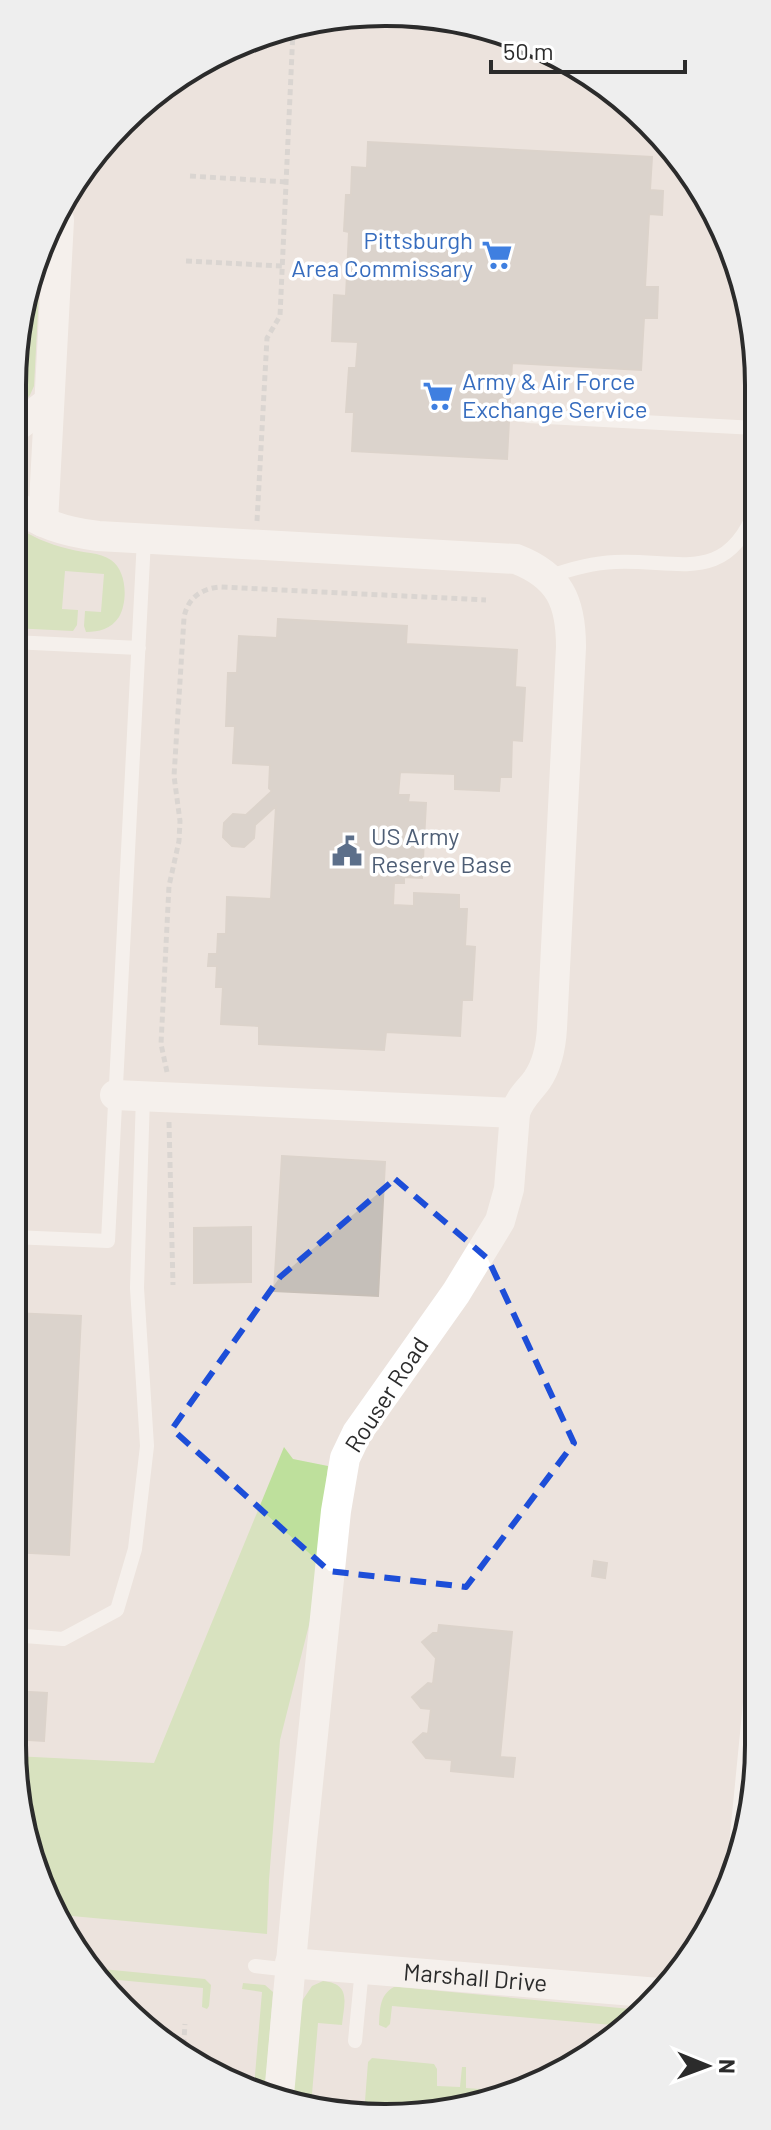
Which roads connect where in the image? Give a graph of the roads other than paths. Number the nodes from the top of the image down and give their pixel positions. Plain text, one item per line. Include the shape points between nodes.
1 (58, 237) edge
2 (49, 402) junction
3 (528, 416) dead end
4 (26, 419) edge
5 (745, 427) edge
6 (26, 514) edge
7 (43, 522) junction
8 (745, 532) edge
9 (144, 539) junction
10 (548, 577) junction
11 (26, 643) edge
12 (139, 648) junction
13 (143, 1096) junction
14 (515, 1113) junction
15 (26, 1238) edge
16 (26, 1636) edge
17 (255, 1966) dead end
18 (290, 1966) junction
19 (362, 1969) junction
20 (647, 1992) edge
21 (355, 2041) dead end
22 (280, 2088) edge

1 - 2 street
2 - 4 street
2 - 7 street
3 - 5 lane
6 - 7 street
7 - 9 street via 75,533
8 - 10 lane via 729,551 696,565 617,562
9 - 10 street via 501,557 531,565
9 - 12 lane
10 - 14 street via 561,592 571,628 552,1028 544,1069
11 - 12 lane
12 - 13 lane
13 - 14 street
13 - 15 lane via 108,1241
13 - 16 lane via 137,1288 147,1446 135,1549 117,1610 63,1639
14 - 18 street, Rouser Road via 509,1189 500,1221 345,1458
17 - 18 lane
18 - 19 street, Marshall Drive
18 - 22 street, Rouser Road
19 - 20 street, Marshall Drive
19 - 21 lane

